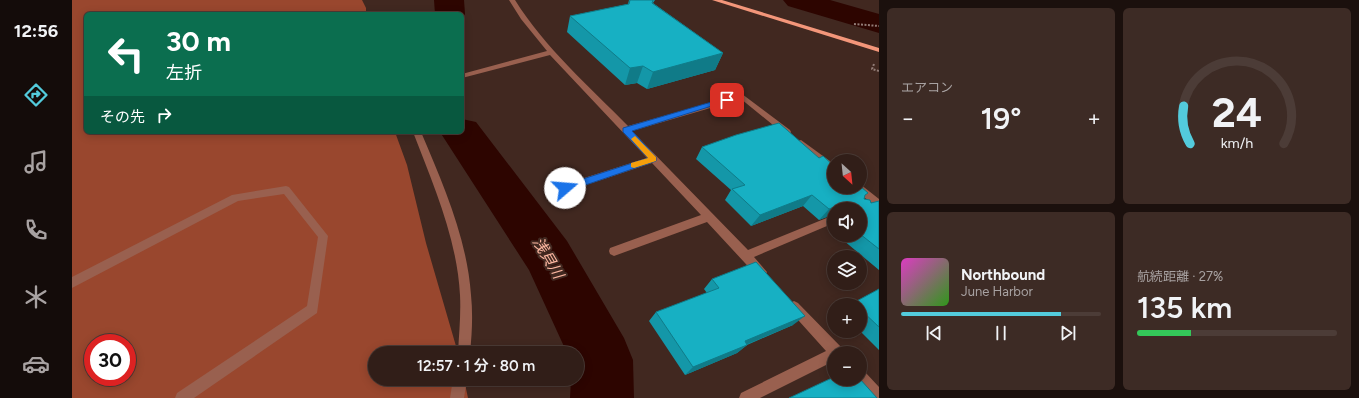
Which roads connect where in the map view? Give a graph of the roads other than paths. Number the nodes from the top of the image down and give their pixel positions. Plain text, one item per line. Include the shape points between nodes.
1 (512, 0) edge
2 (715, 0) edge
3 (879, 50) edge
4 (552, 52) junction
5 (464, 75) edge
6 (626, 130) junction
7 (418, 134) edge
8 (654, 159) junction
9 (827, 163) edge
10 (565, 188) dead end
11 (866, 194) edge
12 (877, 203) edge
13 (867, 206) edge
14 (708, 216) junction
15 (827, 222) edge
16 (614, 250) dead end
17 (746, 256) junction
18 (767, 278) edge
19 (72, 283) edge
20 (788, 301) edge
21 (465, 346) edge
22 (830, 346) edge
23 (827, 358) edge
24 (867, 384) edge
25 (459, 386) edge
26 (879, 397) edge
27 (182, 398) edge
28 (457, 398) edge
29 (746, 398) edge

1 - 4 street via 523,18
2 - 3 main road
4 - 5 street
4 - 6 street
6 - 8 street
6 - 9 street via 742,96
7 - 21 street via 447,204 460,253 466,286
8 - 10 street
8 - 14 street
11 - 12 street
12 - 13 street
14 - 16 street
14 - 17 street
15 - 17 street
17 - 18 street
19 - 27 street via 236,198 286,190 323,236 313,309
20 - 22 street
23 - 29 street
24 - 26 street
25 - 28 street

